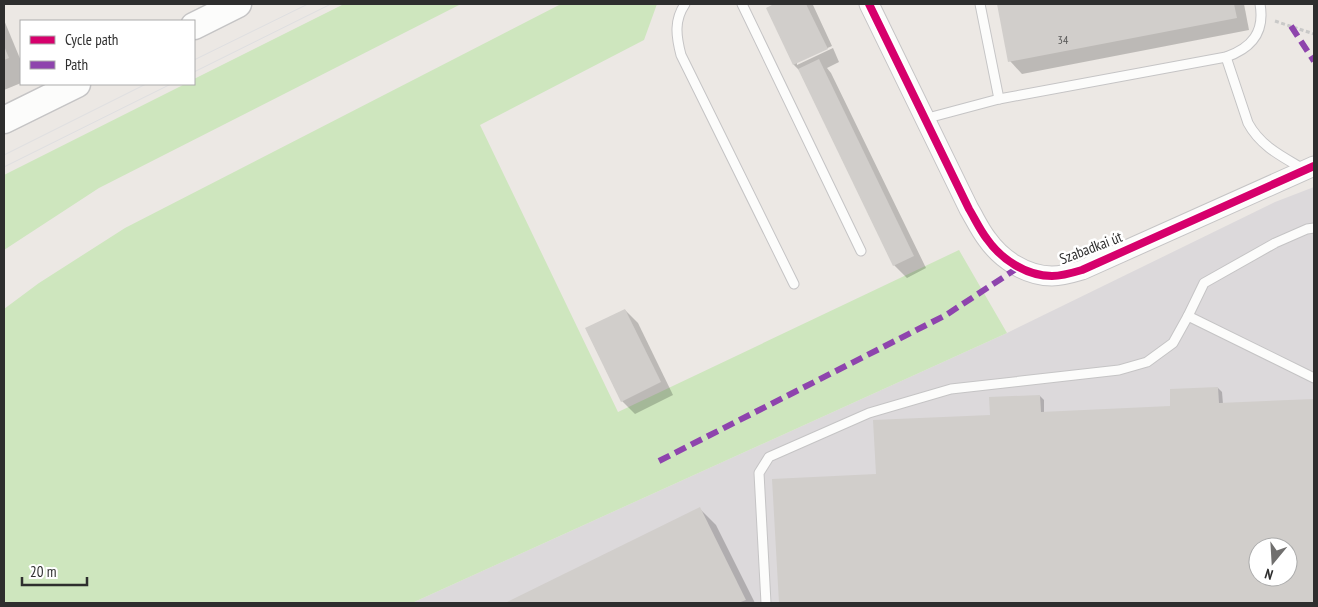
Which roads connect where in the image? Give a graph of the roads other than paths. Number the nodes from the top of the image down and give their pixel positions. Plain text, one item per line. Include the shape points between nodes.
1 (238, 4) edge
2 (685, 4) edge
3 (742, 4) edge
4 (869, 4) edge
5 (980, 4) edge
6 (1260, 4) edge
7 (195, 26) edge
8 (1226, 57) junction
9 (75, 85) edge
10 (999, 99) junction
11 (924, 119) junction
12 (4, 120) edge
13 (1311, 167) edge
14 (1314, 228) edge
15 (861, 250) dead end
16 (794, 284) dead end
17 (1188, 316) junction
18 (1314, 378) edge
19 (766, 603) edge

1 - 7 main road
2 - 16 lane via 677,24 681,55
3 - 15 lane
4 - 11 street, Szabadkai út
5 - 10 lane
6 - 8 lane via 1262,17 1256,35 1243,50
8 - 10 lane
8 - 13 lane via 1254,133 1271,150
9 - 12 main road
10 - 11 lane
11 - 13 street, Szabadkai út via 988,240 1010,262 1050,276 1082,270
14 - 17 lane via 1275,242 1204,283
17 - 18 lane
17 - 19 lane via 1172,343 1147,362 1119,370 951,389 869,413 769,457 759,473

